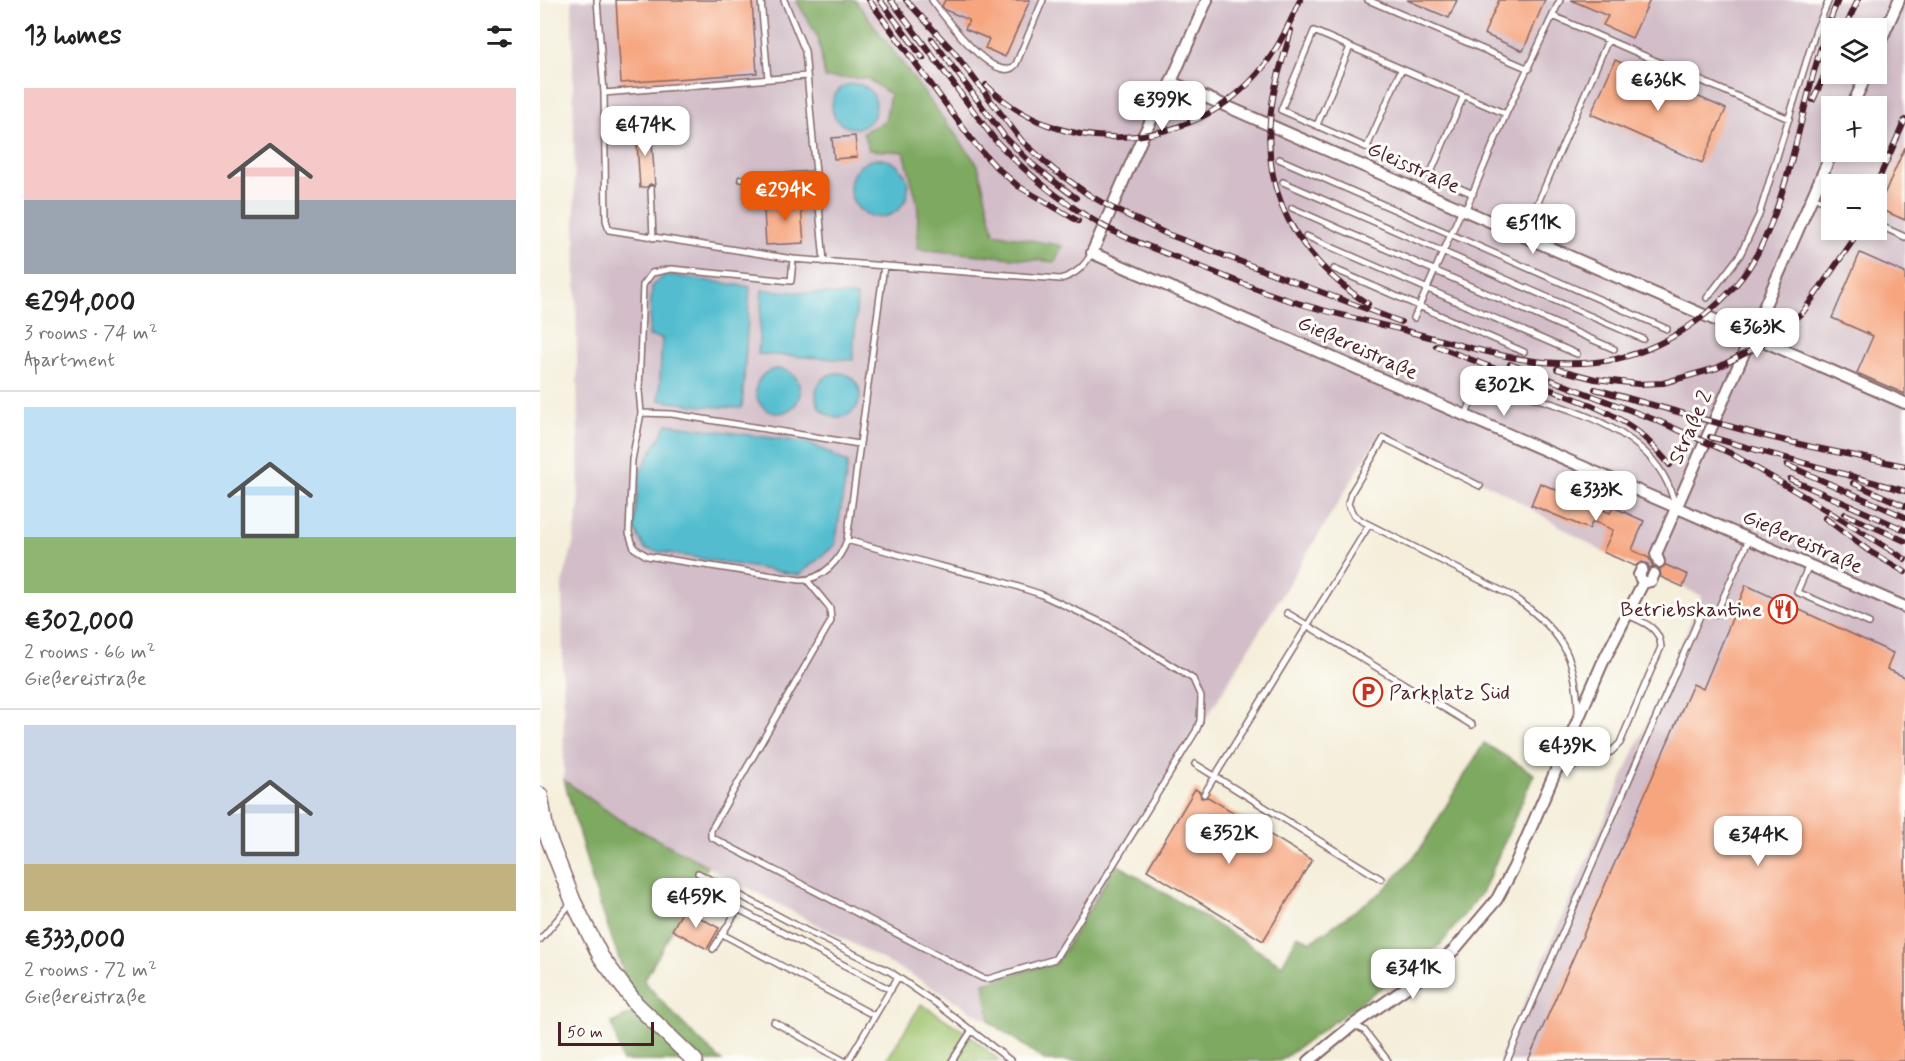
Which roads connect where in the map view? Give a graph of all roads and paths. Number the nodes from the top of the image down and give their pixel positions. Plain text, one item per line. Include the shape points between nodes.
1 (597, 0) edge
2 (761, 0) edge
3 (784, 0) edge
4 (932, 0) edge
5 (1043, 0) edge
6 (1207, 0) edge
7 (1368, 0) edge
8 (1560, 0) edge
9 (1829, 0) edge
10 (1899, 0) edge
11 (1553, 16) junction
12 (1887, 27) edge
13 (1608, 40) junction
14 (1350, 47) junction
15 (1528, 69) junction
16 (1401, 70) junction
17 (807, 76) junction
18 (768, 79) junction
19 (1171, 82) junction
20 (604, 93) junction
21 (1463, 97) junction
22 (1506, 114) junction
23 (1789, 119) junction
24 (1317, 125) junction
25 (1367, 147) junction
26 (1279, 159) dead end
27 (1828, 162) edge
28 (816, 174) junction
29 (1430, 175) junction
30 (741, 179) dead end
31 (1283, 182) dead end
32 (651, 189) dead end
33 (1473, 194) junction
34 (1813, 196) junction
35 (1821, 200) edge
36 (1292, 208) dead end
37 (1464, 210) junction
38 (1887, 229) edge
39 (1451, 234) junction
40 (1524, 235) junction
41 (1306, 236) dead end
42 (1905, 237) edge
43 (653, 238) junction
44 (1443, 252) junction
45 (1092, 253) junction
46 (793, 259) junction
47 (824, 262) junction
48 (884, 266) junction
49 (1335, 269) dead end
50 (1435, 271) junction
51 (1427, 289) junction
52 (1707, 298) dead end
53 (1419, 306) junction
54 (1414, 318) dead end
55 (1667, 328) dead end
56 (1752, 336) junction
57 (1643, 339) dead end
58 (1614, 349) dead end
59 (1524, 352) dead end
60 (1577, 354) dead end
61 (1905, 403) edge
62 (641, 413) junction
63 (1466, 416) junction
64 (859, 444) junction
65 (1480, 486) dead end
66 (1676, 507) junction
67 (1369, 525) junction
68 (1749, 539) junction
69 (847, 540) junction
70 (1654, 558) dead end
71 (1809, 565) junction
72 (1642, 569) dead end
73 (1654, 574) dead end
74 (807, 580) junction
75 (1643, 583) junction
76 (1905, 607) edge
77 (1287, 613) dead end
78 (1628, 615) junction
79 (1869, 623) dead end
80 (1308, 625) junction
81 (1578, 720) junction
82 (1472, 725) dead end
83 (1195, 764) dead end
84 (1557, 765) junction
85 (1215, 777) junction
86 (1204, 794) dead end
87 (540, 795) edge
88 (698, 873) dead end
89 (1381, 879) dead end
90 (573, 901) junction
91 (722, 934) junction
92 (540, 940) edge
93 (713, 949) dead end
94 (898, 977) junction
95 (891, 990) junction
96 (875, 1016) junction
97 (774, 1022) dead end
98 (1353, 1025) junction
99 (972, 1030) junction
100 (695, 1061) edge
101 (846, 1061) edge
102 (952, 1061) edge
103 (1011, 1061) edge
104 (1309, 1061) edge
105 (1388, 1061) edge
106 (1507, 1061) edge

1 - 20 lane
2 - 18 lane
3 - 17 lane via 803,44
4 - 5 lane via 977,53 1008,70 1016,64
6 - 19 street
7 - 15 lane
8 - 11 lane
9 - 23 lane
10 - 12 street
11 - 13 lane
11 - 15 lane
13 - 23 lane
13 - 40 lane
14 - 16 lane
14 - 24 lane
14 - 24 lane via 1314,31 1281,110
15 - 22 lane
16 - 21 lane
16 - 25 lane
17 - 18 lane
17 - 28 lane
18 - 20 lane
19 - 37 street, Gleisstraße
19 - 45 street
20 - 43 lane via 609,230
21 - 22 lane
21 - 29 lane
22 - 33 lane
23 - 52 lane via 1751,236
24 - 25 lane
25 - 29 lane
26 - 39 lane
27 - 34 street, Straße 2
28 - 30 lane
28 - 47 lane
29 - 33 lane
31 - 44 lane
32 - 43 lane
33 - 37 lane
34 - 35 lane
34 - 56 street, Straße 2
36 - 50 lane
37 - 39 lane
37 - 40 street, Gleisstraße
38 - 42 lane
39 - 44 lane
39 - 55 lane
40 - 56 street, Gleisstraße
41 - 51 lane
43 - 46 lane
44 - 50 lane
44 - 57 lane
45 - 48 lane via 1084,266 1060,279
45 - 63 street, Gießereistraße
46 - 47 lane
46 - 62 lane via 791,281 671,269 652,273 643,285
47 - 48 lane
48 - 64 lane
49 - 53 lane
50 - 51 lane
50 - 58 lane
51 - 53 lane
51 - 60 lane
53 - 54 lane
53 - 59 lane
56 - 61 street, Gleisstraße
56 - 66 street, Straße 2
62 - 64 lane via 672,414
62 - 74 lane via 632,460 629,510 629,533 634,548 647,556
63 - 66 street, Gießereistraße
63 - 66 lane via 1480,390 1495,386 1577,412 1616,429 1655,462
64 - 69 lane
65 - 67 lane via 1384,438 1348,504 1353,514
66 - 68 street, Gießereistraße
66 - 70 street, Straße 2
67 - 80 lane
67 - 81 lane via 1512,596 1534,611 1550,626 1569,657
68 - 71 street, Gießereistraße
68 - 106 lane via 1716,614 1703,609
69 - 74 lane via 838,559
69 - 74 lane via 1040,594 1107,625 1185,672 1198,686 1202,709 1196,731 1055,959 982,978 711,837 711,830 831,621 830,608
71 - 76 street, Gießereistraße
71 - 79 lane via 1797,592
72 - 75 street via 1639,575
73 - 75 street via 1651,581
75 - 78 street
77 - 80 lane
78 - 81 street
78 - 84 lane via 1656,630 1661,647 1620,743 1611,752 1569,768
80 - 82 lane
80 - 85 lane
81 - 84 street
83 - 85 lane
84 - 98 street via 1497,899 1454,950
85 - 86 lane
85 - 89 lane
87 - 90 main road via 546,832
88 - 94 lane
90 - 92 lane
90 - 100 main road via 602,957 636,1004
91 - 93 lane
91 - 95 lane via 738,909
91 - 96 lane
94 - 95 lane
94 - 99 lane
95 - 96 lane
96 - 101 lane
97 - 101 lane
98 - 104 street
98 - 105 lane via 1364,1030
99 - 102 lane
99 - 103 lane

